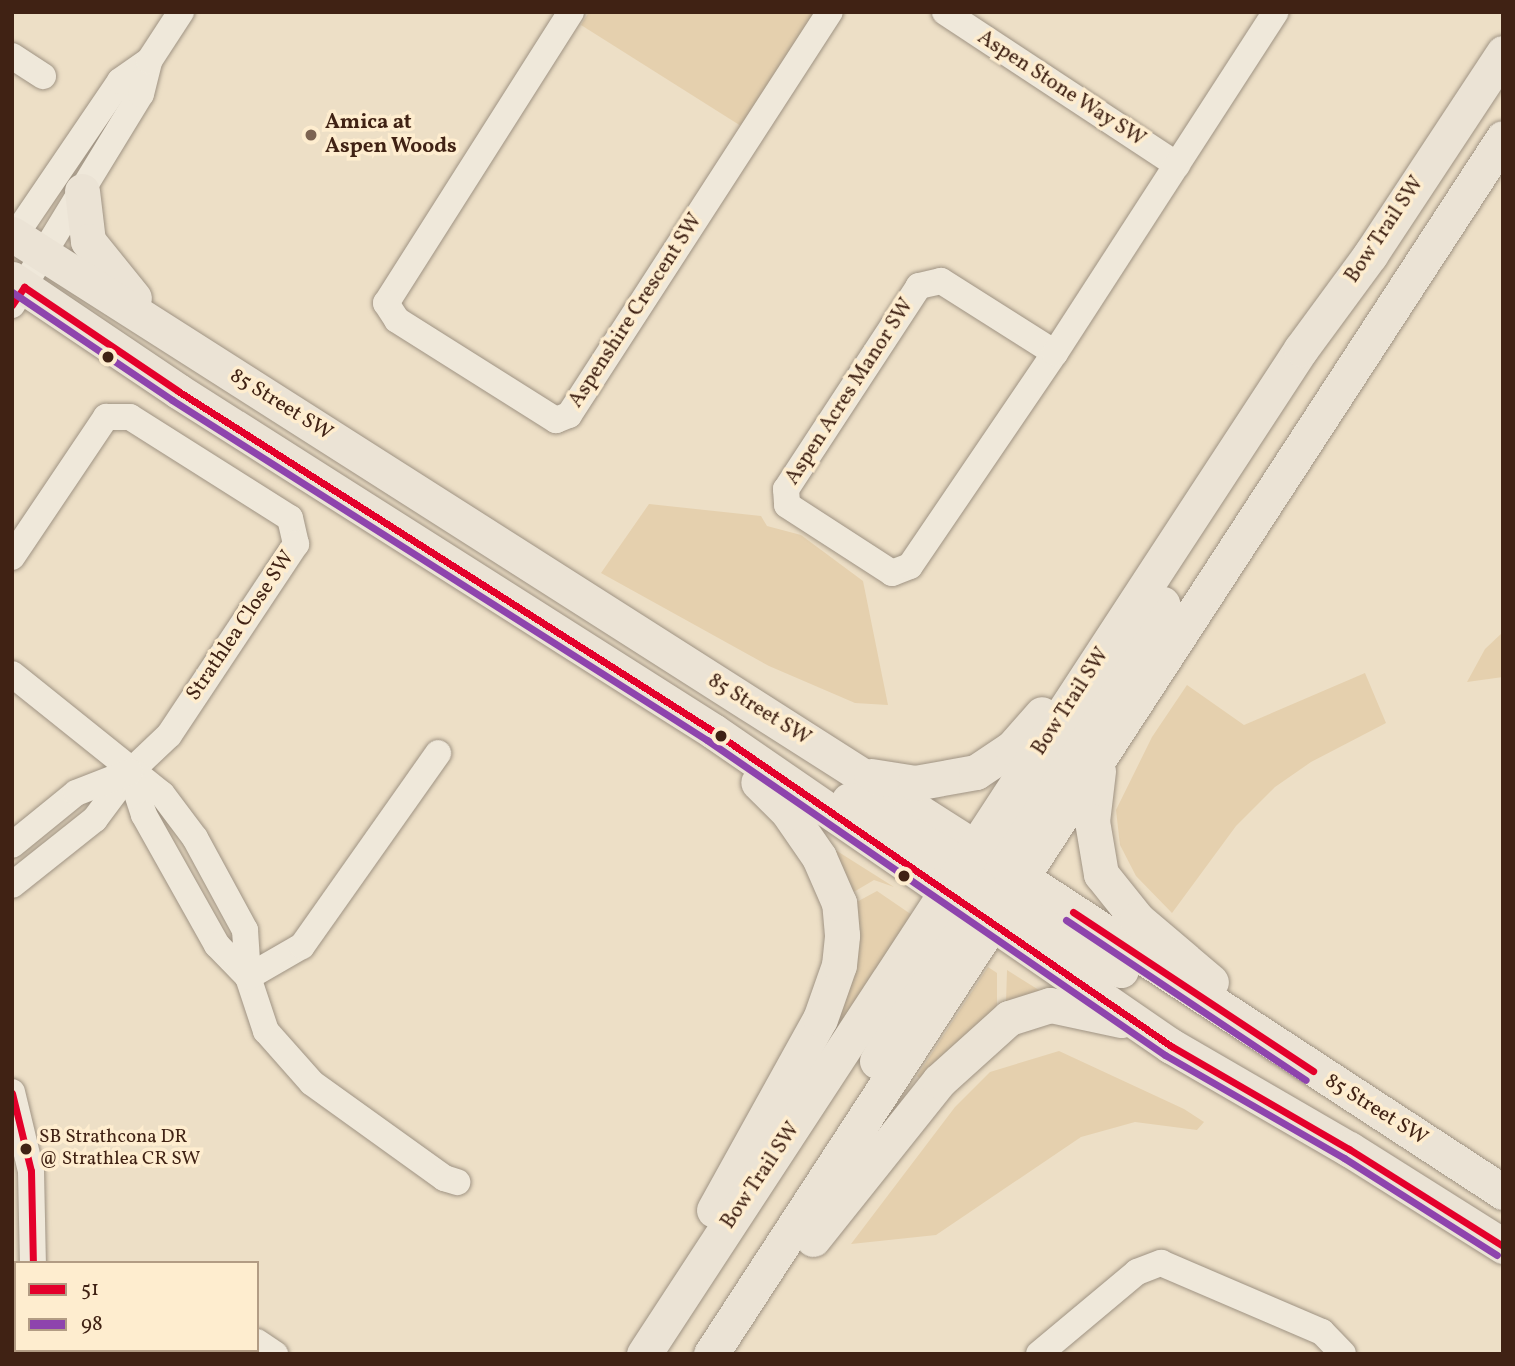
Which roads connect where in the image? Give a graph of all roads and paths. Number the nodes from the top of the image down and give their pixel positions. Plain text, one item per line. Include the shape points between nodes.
1 (181, 12) edge
2 (571, 12) edge
3 (830, 12) edge
4 (945, 12) edge
5 (1276, 12) edge
6 (1503, 53) edge
7 (12, 56) edge
8 (149, 61) junction
9 (43, 76) dead end
10 (1503, 138) edge
11 (1177, 165) junction
12 (82, 191) junction
13 (13, 237) edge
14 (45, 255) junction
15 (1370, 255) junction
16 (16, 290) edge
17 (153, 324) junction
18 (1301, 349) junction
19 (1055, 353) junction
20 (12, 557) edge
21 (565, 637) junction
22 (12, 674) edge
23 (713, 731) junction
24 (438, 753) dead end
25 (1101, 758) junction
26 (854, 771) junction
27 (130, 772) junction
28 (12, 845) edge
29 (12, 885) edge
30 (985, 885) junction
31 (248, 977) junction
32 (1171, 1046) junction
33 (1340, 1089) junction
34 (12, 1091) edge
35 (457, 1182) dead end
36 (1503, 1192) edge
37 (1499, 1237) edge
38 (33, 1261) edge
39 (685, 1289) junction
40 (259, 1343) edge
41 (275, 1354) edge
42 (644, 1354) edge
43 (704, 1354) edge
44 (711, 1354) edge
45 (727, 1354) edge
46 (1039, 1354) edge
47 (1343, 1354) edge

1 - 8 street
2 - 3 street, Aspenshire Crescent SW via 386,303 397,320 556,420 569,415
4 - 11 street, Aspen Stone Way SW
5 - 11 street, Aspen Acres Manor SW
6 - 15 main road, Bow Trail SW
7 - 9 street
8 - 12 street via 141,94
8 - 13 street via 120,81
10 - 25 main road, Bow Trail SW
11 - 19 street, Aspen Acres Manor SW
12 - 14 street
12 - 17 main road via 88,242
13 - 14 main road, 85 Street SW
14 - 16 street
14 - 17 main road, 85 Street SW
15 - 18 main road, Bow Trail SW
15 - 30 main road
16 - 21 main road, 85 Street SW
17 - 26 main road, 85 Street SW
18 - 26 main road via 1231,435 1044,712 1012,748 976,772 938,782 886,780
18 - 30 main road, Bow Trail SW
19 - 19 street, Aspen Acres Manor SW via 905,570 892,573 787,505 786,489 919,286 941,281
20 - 27 street, Strathlea Close SW via 106,417 130,417 290,518 296,544 169,735
21 - 23 main road, 85 Street SW
21 - 30 main road
22 - 27 street
23 - 30 main road, 85 Street SW
23 - 39 main road via 802,828 832,881 842,935 830,996 802,1055 717,1202
24 - 31 street via 302,946
25 - 30 main road, Bow Trail SW
25 - 33 main road via 1091,821 1097,865 1111,890 1137,919
26 - 30 main road, 85 Street SW
27 - 28 street via 76,793
27 - 29 street via 95,819
27 - 31 street via 162,794 195,838 244,930
30 - 32 main road, 85 Street SW
30 - 33 main road, 85 Street SW
30 - 39 main road, Bow Trail SW
30 - 43 main road
30 - 44 main road, Bow Trail SW
31 - 35 street via 266,1031 312,1083 444,1178
32 - 37 main road, 85 Street SW
32 - 45 main road via 1117,1018 1072,1007 1050,1004 1009,1018 961,1058 914,1108
33 - 36 main road, 85 Street SW
34 - 38 street via 30,1171
39 - 42 main road, Bow Trail SW
40 - 41 street
46 - 47 street via 1136,1272 1161,1263 1322,1332

